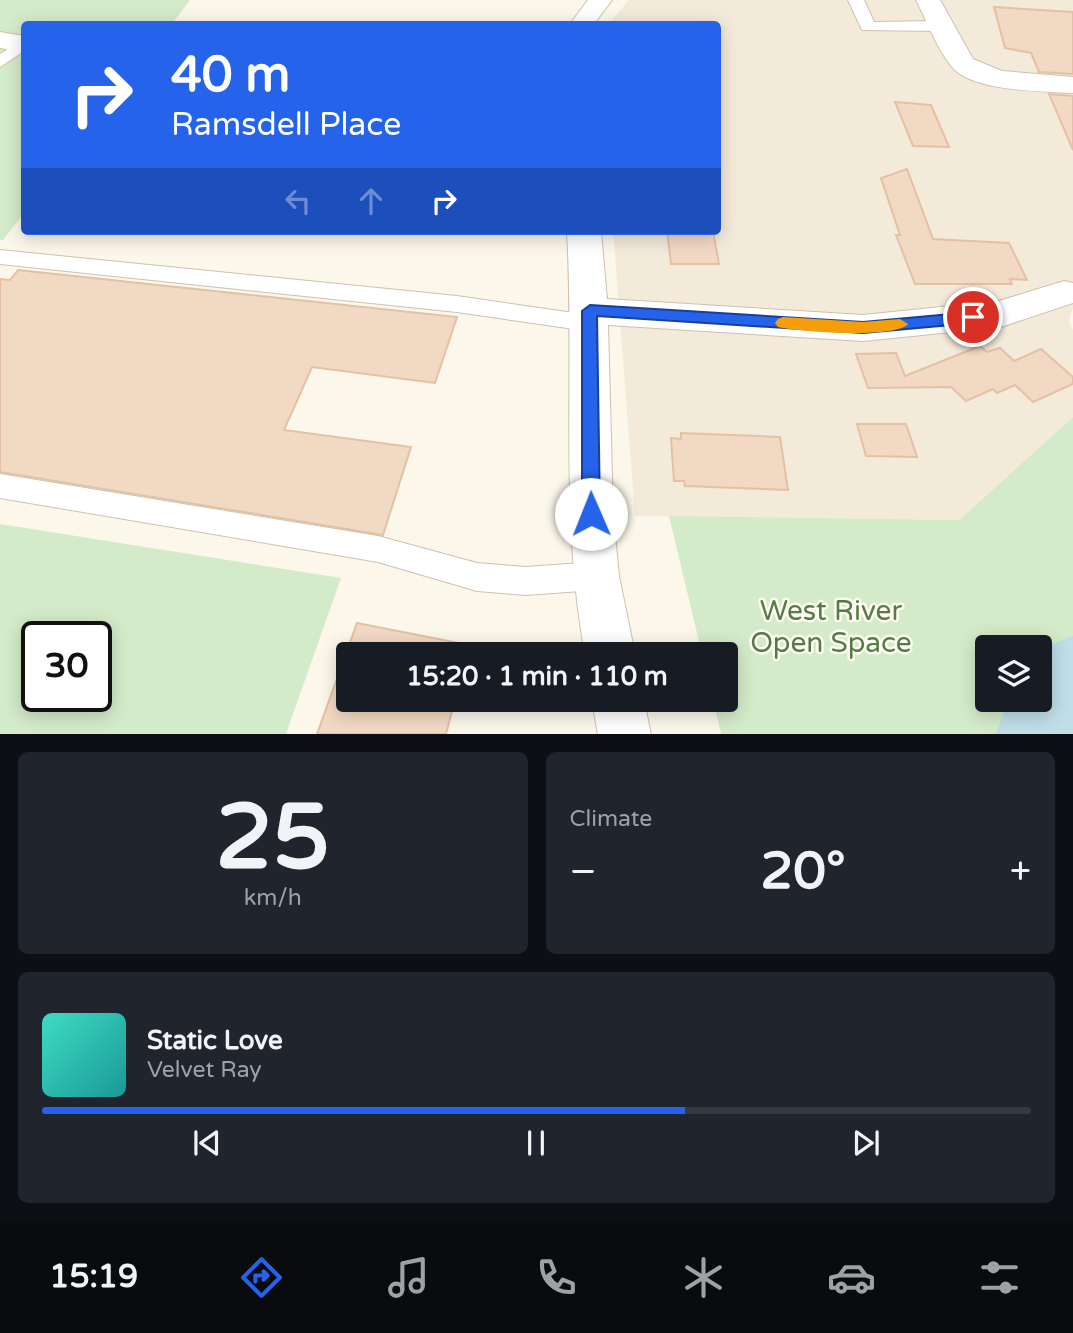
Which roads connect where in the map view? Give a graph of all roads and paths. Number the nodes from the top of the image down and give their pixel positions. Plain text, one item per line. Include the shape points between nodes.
1 (600, 0) edge
2 (856, 0) edge
3 (928, 0) edge
4 (584, 21) edge
5 (941, 26) junction
6 (0, 40) edge
7 (21, 44) edge
8 (21, 46) edge
9 (0, 62) edge
10 (1073, 85) edge
11 (584, 235) edge
12 (0, 257) edge
13 (1064, 293) dead end
14 (589, 317) junction
15 (0, 486) edge
16 (596, 576) junction
17 (608, 642) edge
18 (620, 712) edge
19 (625, 734) edge

1 - 4 street
2 - 5 lane via 868,27
3 - 5 street
5 - 10 street via 963,64 972,70 1007,79
6 - 7 street
8 - 9 lane
11 - 14 street
12 - 14 lane
13 - 14 street via 1001,314 863,328
14 - 16 street
15 - 16 lane via 378,549 477,577
16 - 17 street
18 - 19 street

